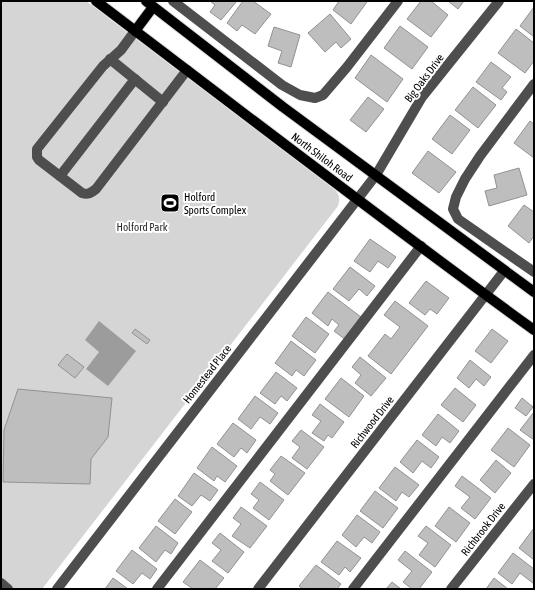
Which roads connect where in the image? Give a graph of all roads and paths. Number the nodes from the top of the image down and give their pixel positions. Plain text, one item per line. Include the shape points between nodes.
1 (96, 1) edge
2 (173, 1) edge
3 (398, 1) edge
4 (499, 1) edge
5 (150, 4) edge
6 (135, 31) junction
7 (110, 59) junction
8 (187, 70) junction
9 (135, 79) junction
10 (534, 84) edge
11 (163, 102) junction
12 (376, 175) junction
13 (60, 176) junction
14 (357, 198) junction
15 (421, 246) junction
16 (504, 270) junction
17 (534, 272) edge
18 (534, 292) edge
19 (486, 295) junction
20 (534, 330) edge
21 (534, 355) edge
22 (534, 484) edge
23 (1, 583) edge
24 (8, 589) edge
25 (57, 589) edge
26 (158, 589) edge
27 (258, 589) edge
28 (353, 589) edge
29 (451, 589) edge

1 - 6 main road, North Shiloh Road
2 - 3 street via 282,86 300,95 315,98 323,95 347,67
4 - 12 street, Big Oaks Drive via 422,97
5 - 6 main road
5 - 12 main road, North Shiloh Road via 283,108
6 - 7 street via 121,50
6 - 8 main road, North Shiloh Road
7 - 9 street
7 - 13 street via 36,153 37,157
8 - 11 street
8 - 14 main road, North Shiloh Road
9 - 11 street
9 - 13 street
10 - 17 street via 465,179 453,209 458,219
11 - 13 street via 91,193 82,193
12 - 14 street, Homestead Place
12 - 16 main road, North Shiloh Road
14 - 15 main road, North Shiloh Road
14 - 25 street, Homestead Place
15 - 19 main road, North Shiloh Road
15 - 26 street
16 - 18 main road, North Shiloh Road
16 - 19 street, Richwood Drive
19 - 20 main road, North Shiloh Road
19 - 27 street, Richwood Drive
21 - 28 street
22 - 29 street, Richbrook Drive
23 - 24 street

